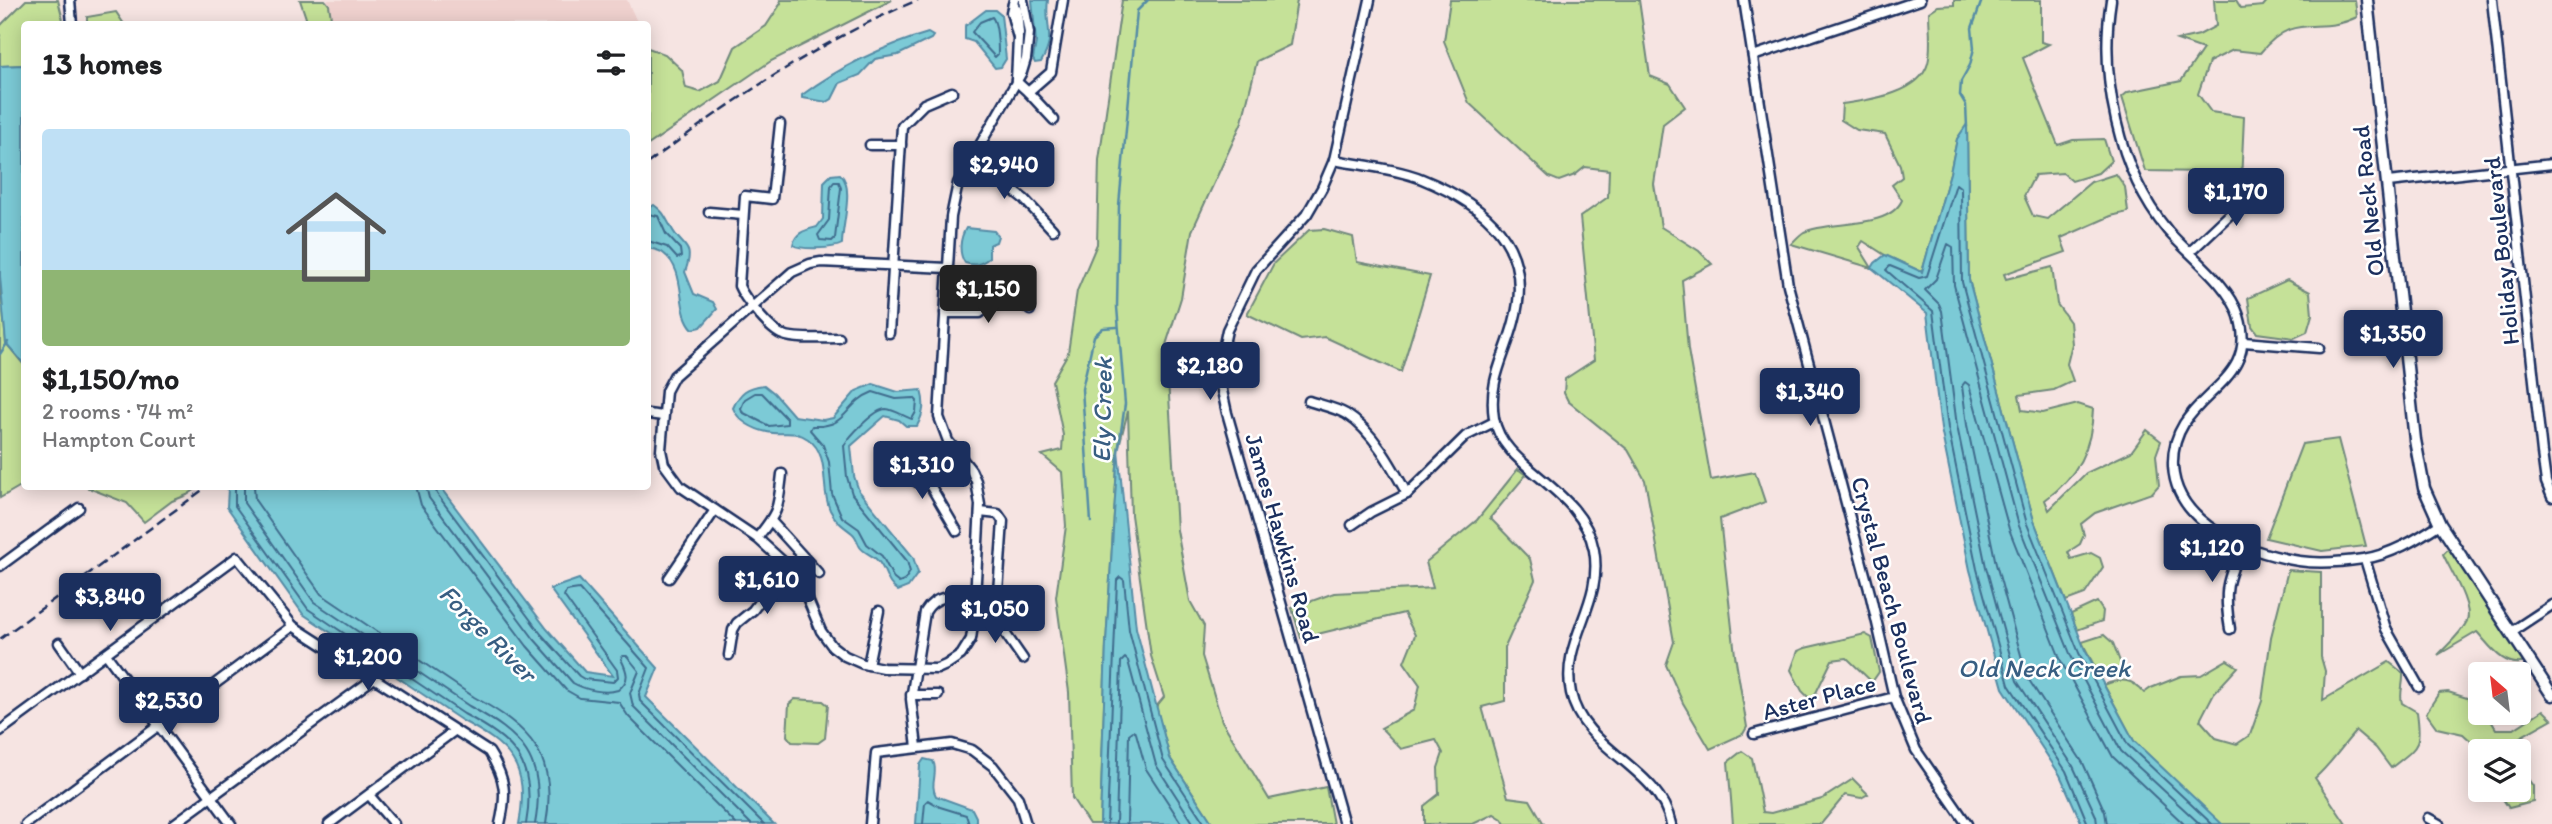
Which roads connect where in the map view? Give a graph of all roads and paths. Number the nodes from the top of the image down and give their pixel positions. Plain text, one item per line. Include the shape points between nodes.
1 (70, 0) edge
2 (1023, 0) edge
3 (1063, 0) edge
4 (1370, 0) edge
5 (1744, 0) edge
6 (1920, 0) edge
7 (2111, 0) edge
8 (2367, 0) edge
9 (2492, 0) edge
10 (1013, 2) edge
11 (72, 21) edge
12 (1018, 38) junction
13 (1028, 38) junction
14 (1753, 56) junction
15 (1016, 81) junction
16 (951, 92) dead end
17 (1028, 92) junction
18 (1054, 120) dead end
19 (780, 124) dead end
20 (870, 145) dead end
21 (901, 145) junction
22 (974, 156) junction
23 (1334, 160) junction
24 (2552, 164) edge
25 (2511, 168) junction
26 (2388, 182) junction
27 (2263, 183) dead end
28 (709, 212) dead end
29 (743, 215) junction
30 (1053, 230) dead end
31 (2190, 252) junction
32 (893, 266) junction
33 (947, 268) junction
34 (753, 307) junction
35 (1030, 310) dead end
36 (945, 313) junction
37 (889, 332) dead end
38 (839, 338) dead end
39 (2244, 342) junction
40 (2319, 348) dead end
41 (1309, 401) dead end
42 (651, 414) edge
43 (663, 416) junction
44 (1494, 422) junction
45 (962, 460) junction
46 (899, 464) dead end
47 (782, 474) dead end
48 (930, 485) junction
49 (1407, 494) junction
50 (2552, 497) edge
51 (79, 508) dead end
52 (715, 510) junction
53 (980, 512) junction
54 (771, 521) junction
55 (2440, 524) junction
56 (1352, 525) dead end
57 (957, 531) dead end
58 (757, 538) junction
59 (2242, 545) junction
60 (2365, 559) junction
61 (0, 566) edge
62 (789, 567) junction
63 (819, 574) dead end
64 (668, 578) dead end
65 (975, 597) junction
66 (2552, 606) edge
67 (879, 611) dead end
68 (974, 618) junction
69 (996, 620) junction
70 (293, 626) junction
71 (2230, 629) dead end
72 (2511, 632) junction
73 (59, 643) dead end
74 (106, 654) junction
75 (729, 654) dead end
76 (1023, 659) dead end
77 (868, 665) junction
78 (916, 670) junction
79 (80, 673) junction
80 (373, 679) junction
81 (2419, 687) dead end
82 (911, 695) junction
83 (938, 695) dead end
84 (2552, 695) edge
85 (1894, 697) junction
86 (160, 726) junction
87 (0, 731) edge
88 (454, 731) junction
89 (1754, 734) dead end
90 (917, 747) junction
91 (369, 795) junction
92 (211, 796) junction
93 (2428, 818) dead end
94 (26, 824) edge
95 (174, 824) edge
96 (231, 824) edge
97 (329, 824) edge
98 (394, 824) edge
99 (500, 824) edge
100 (870, 824) edge
101 (1026, 824) edge
102 (1344, 824) edge
103 (1671, 824) edge
104 (1967, 824) edge
105 (2439, 824) edge

1 - 11 street
2 - 13 street
3 - 17 street via 1051,72
4 - 23 street, James Hawkins Road
5 - 14 street, Crystal Beach Boulevard
6 - 14 street
7 - 31 street via 2107,68 2122,142 2150,204
8 - 26 street, Old Neck Road
9 - 25 street, Holiday Boulevard
10 - 12 street
12 - 13 street
12 - 15 street
13 - 15 street via 1026,59
14 - 85 street, Crystal Beach Boulevard via 1788,285
15 - 17 street
15 - 22 street
16 - 21 street via 924,104 902,126
17 - 18 street
19 - 29 street via 772,199 745,197
20 - 21 street
21 - 32 street
22 - 30 street
22 - 33 street via 954,194
23 - 44 street via 1420,178 1477,207 1500,230 1516,265 1518,302 1493,380
23 - 102 street, James Hawkins Road via 1307,214 1256,270 1244,293 1227,330 1221,386
24 - 25 street
25 - 26 street
25 - 50 street, Holiday Boulevard via 2542,453
26 - 55 street, Old Neck Road via 2415,440 2424,488
27 - 31 street
28 - 29 street
29 - 34 street via 739,286
31 - 39 street via 2233,302
32 - 33 street
32 - 34 street via 810,264 792,272
32 - 37 street
33 - 36 street
34 - 38 street via 783,336
34 - 43 street via 674,376 666,391
35 - 36 street via 1014,295 1003,293 980,313
36 - 45 street via 939,417
39 - 40 street
39 - 59 street via 2226,381 2185,421 2173,467 2193,513
41 - 49 street via 1344,413 1359,424
42 - 43 street
43 - 52 street via 664,464 681,487
44 - 49 street via 1466,436
44 - 103 street via 1515,456 1565,498 1587,528 1594,550 1593,595 1572,646 1571,694 1578,716 1595,736 1661,797
45 - 48 street
45 - 53 street via 976,481
46 - 48 street via 916,482
47 - 54 street via 779,506
48 - 57 street
49 - 56 street
51 - 61 street
52 - 58 street
52 - 64 street
53 - 65 street
53 - 69 street via 998,514 1003,521
54 - 58 street
54 - 63 street
55 - 60 street
55 - 72 street, Old Neck Road
58 - 62 street
59 - 60 street via 2302,562
59 - 71 street via 2227,583
60 - 81 street via 2386,629
62 - 75 street via 737,623
62 - 77 street via 832,646
65 - 68 street
65 - 78 street via 940,598 930,604
66 - 72 street
67 - 77 street
68 - 69 street
68 - 78 street via 971,639 961,655 946,665
69 - 76 street
70 - 74 street via 237,557
70 - 80 street
70 - 86 street
72 - 84 street, Old Neck Road
73 - 79 street
74 - 79 street
74 - 86 street
77 - 78 street
78 - 82 street
79 - 87 street
80 - 88 street
80 - 92 street
82 - 83 street
82 - 90 street
85 - 89 street, Aster Place
85 - 104 street, Crystal Beach Boulevard via 1916,750
86 - 92 street
86 - 94 street
88 - 91 street
88 - 99 street via 489,752 499,769 506,793
90 - 100 street via 876,753
90 - 101 street via 952,744 972,750 993,766 1018,798
91 - 97 street
91 - 98 street
92 - 95 street
92 - 96 street
93 - 105 street

